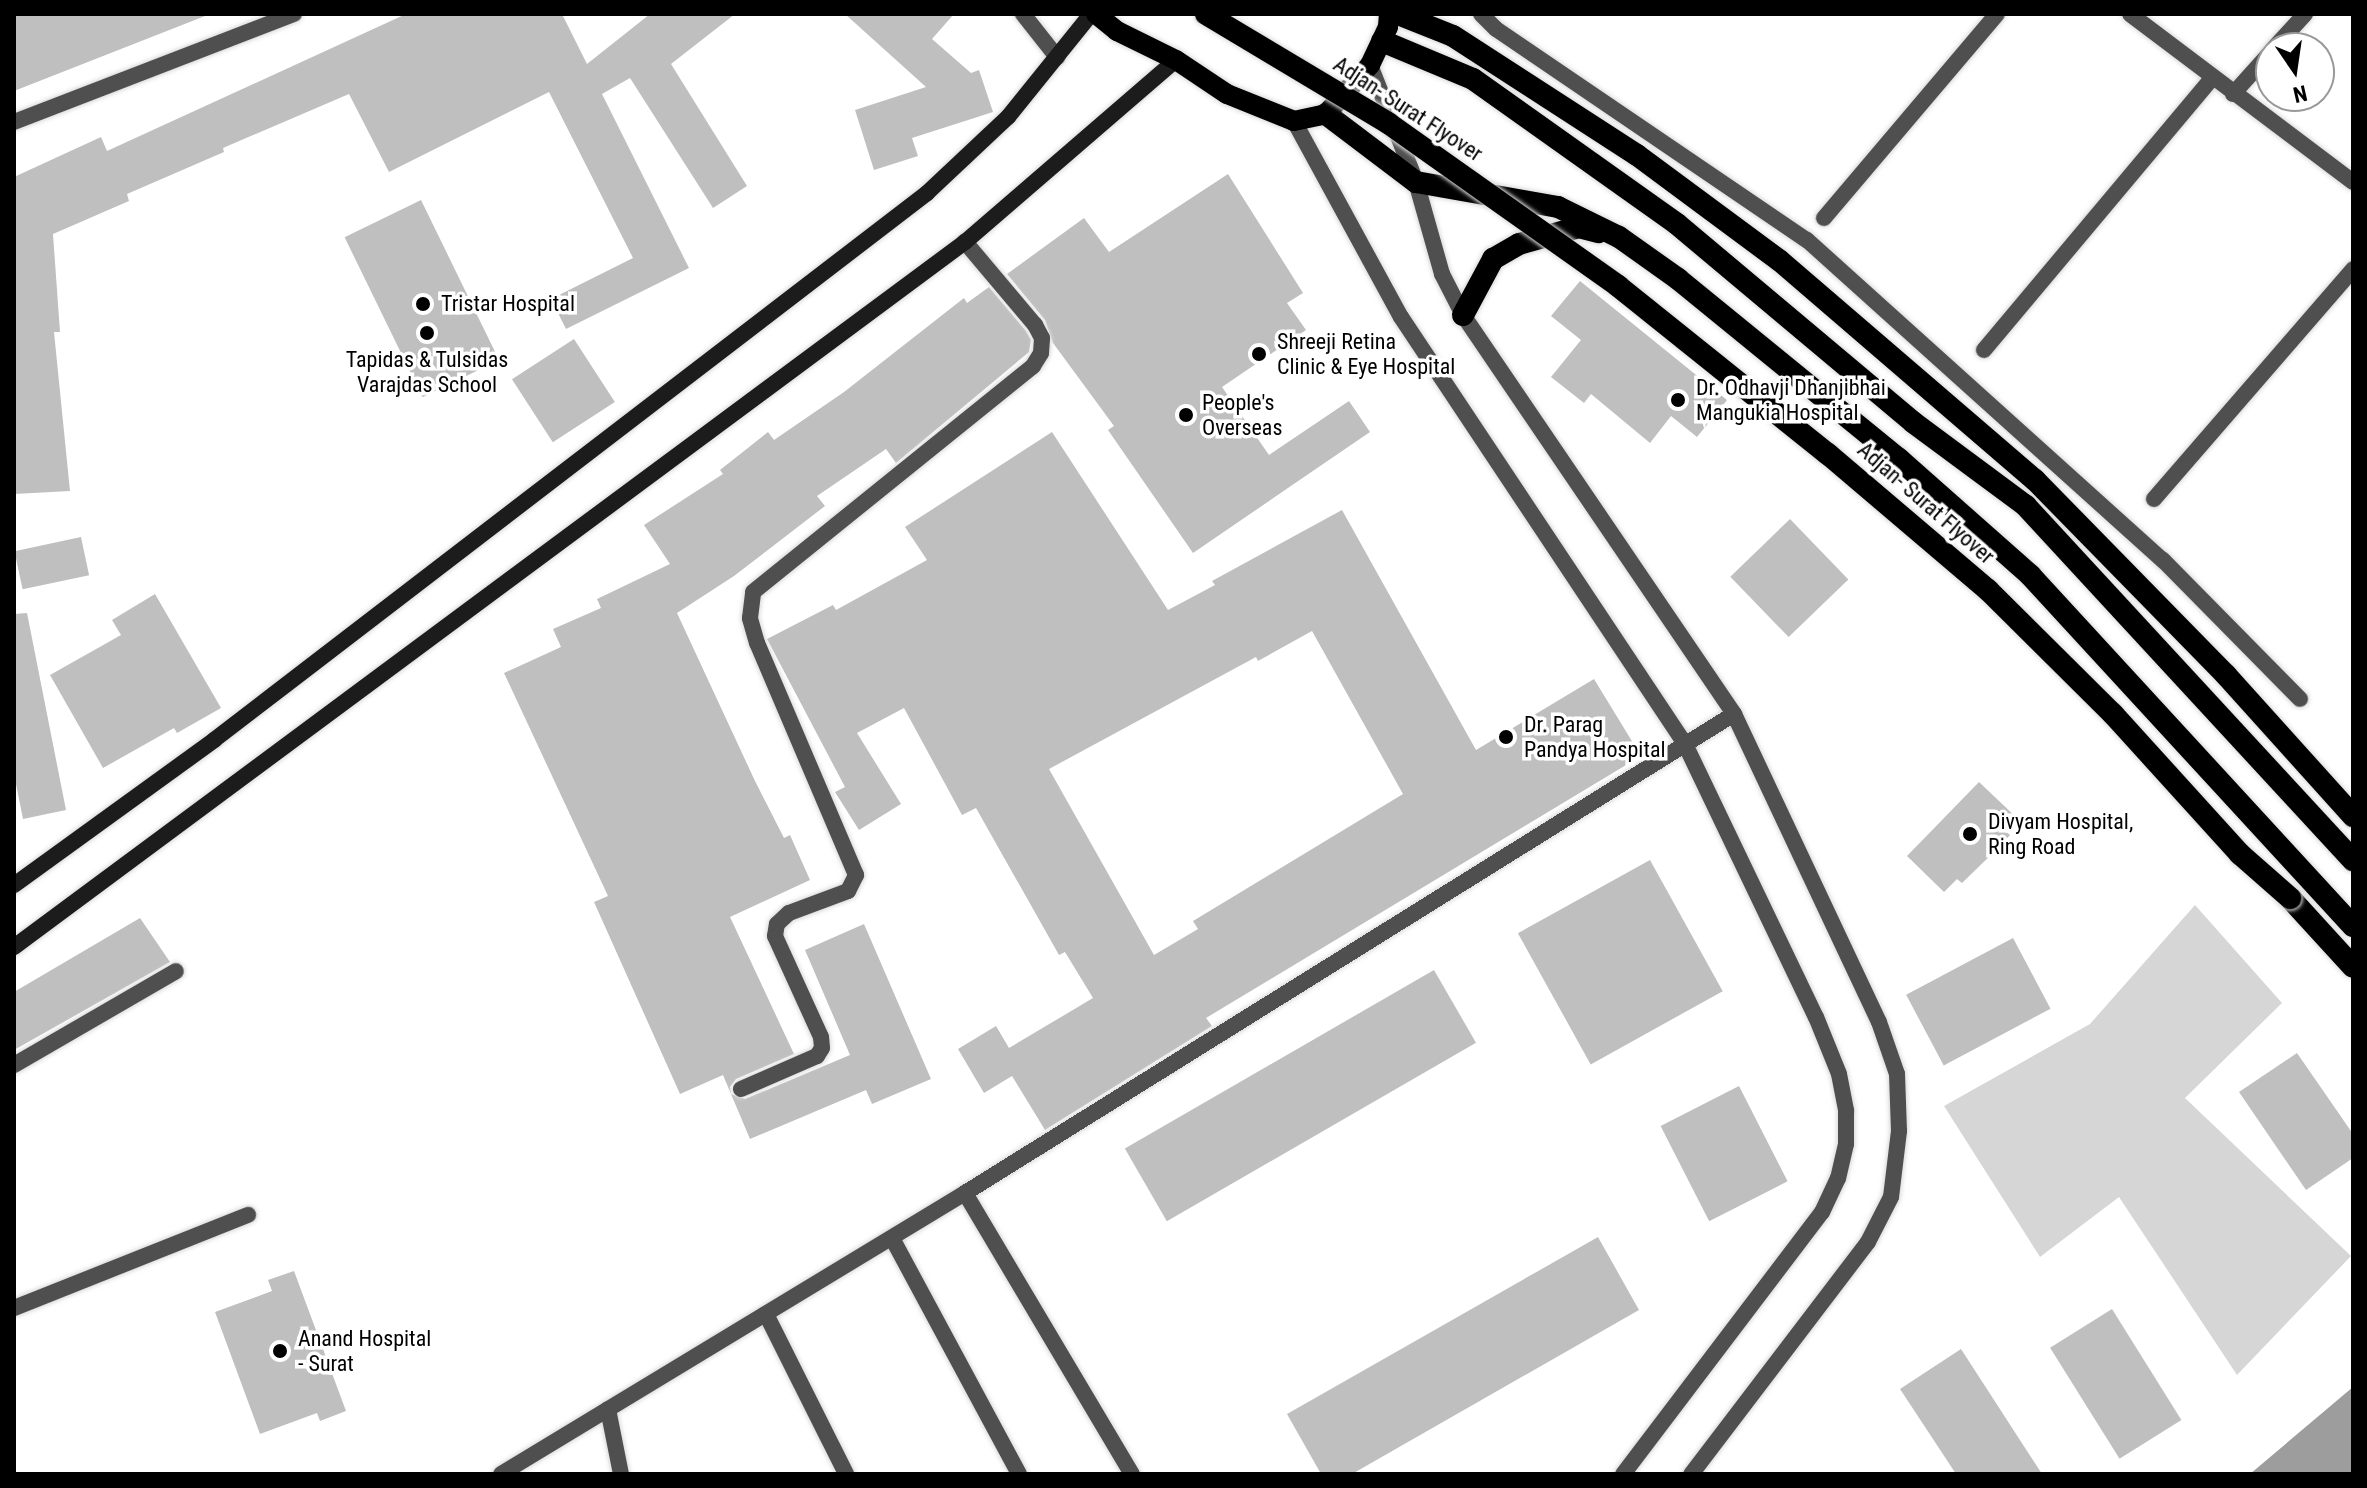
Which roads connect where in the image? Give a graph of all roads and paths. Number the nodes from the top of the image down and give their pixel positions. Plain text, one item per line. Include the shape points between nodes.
1 (294, 14) edge
2 (1023, 14) edge
3 (1093, 14) edge
4 (1206, 14) edge
5 (1389, 14) edge
6 (1398, 14) edge
7 (1481, 14) edge
8 (1997, 14) edge
9 (2130, 14) edge
10 (2305, 14) edge
11 (2289, 32) edge
12 (1382, 41) junction
13 (1057, 57) junction
14 (1176, 60) junction
15 (1370, 65) junction
16 (2255, 70) edge
17 (2212, 78) junction
18 (2233, 94) junction
19 (1326, 114) junction
20 (1294, 121) junction
21 (14, 122) edge
22 (1416, 182) junction
23 (2353, 182) edge
24 (1824, 218) dead end
25 (1619, 237) junction
26 (965, 242) junction
27 (2353, 269) edge
28 (1463, 315) junction
29 (1984, 350) dead end
30 (2154, 499) dead end
31 (2300, 699) dead end
32 (1734, 714) junction
33 (1685, 744) junction
34 (2353, 816) edge
35 (2353, 860) edge
36 (14, 885) edge
37 (2353, 926) edge
38 (14, 947) edge
39 (2353, 967) edge
40 (176, 971) dead end
41 (14, 1065) edge
42 (741, 1089) dead end
43 (965, 1193) junction
44 (248, 1215) dead end
45 (892, 1238) junction
46 (14, 1308) edge
47 (766, 1314) junction
48 (608, 1409) junction
49 (501, 1474) edge
50 (621, 1474) edge
51 (846, 1474) edge
52 (1019, 1474) edge
53 (1132, 1474) edge
54 (1623, 1474) edge
55 (1691, 1474) edge

1 - 21 street
2 - 13 street
3 - 13 main road
3 - 14 main road
4 - 39 highway, Adjan- Surat Flyover, bridge via 1388,123 1606,277 1828,454 1988,590
5 - 12 main road
6 - 34 highway via 1453,36 1519,78 1637,155 1779,260 2035,480 2235,685
7 - 31 street via 1807,240 2163,560
8 - 24 street
9 - 17 street
10 - 11 street
12 - 15 main road
12 - 35 highway via 1473,79 1677,224 1914,423 2026,506
13 - 36 main road via 1008,117 927,193 226,730
14 - 20 main road via 1227,94
14 - 26 main road
15 - 19 main road
15 - 22 street
16 - 18 street
17 - 18 street
17 - 29 street
18 - 23 street
19 - 20 main road
19 - 22 highway
20 - 33 street via 1401,317
22 - 25 highway via 1558,207
22 - 28 street via 1442,274
25 - 28 highway via 1579,227 1519,244 1493,259
25 - 37 highway via 1899,459 2030,575
26 - 38 main road
26 - 42 street via 1035,325 1042,338 1041,353 1033,366 753,592 750,618 757,643 856,875 848,891 789,913 777,924 775,936 822,1048 817,1056
27 - 30 street
28 - 32 street
32 - 33 street
32 - 55 street via 1879,1022 1897,1074 1899,1131 1891,1197 1868,1242
33 - 43 street
33 - 54 street via 1833,1060 1846,1111 1846,1144 1838,1178 1805,1238
40 - 41 street
43 - 45 street
43 - 53 street
44 - 46 street
45 - 47 street
45 - 52 street
47 - 48 street
47 - 51 street
48 - 49 street
48 - 50 street

